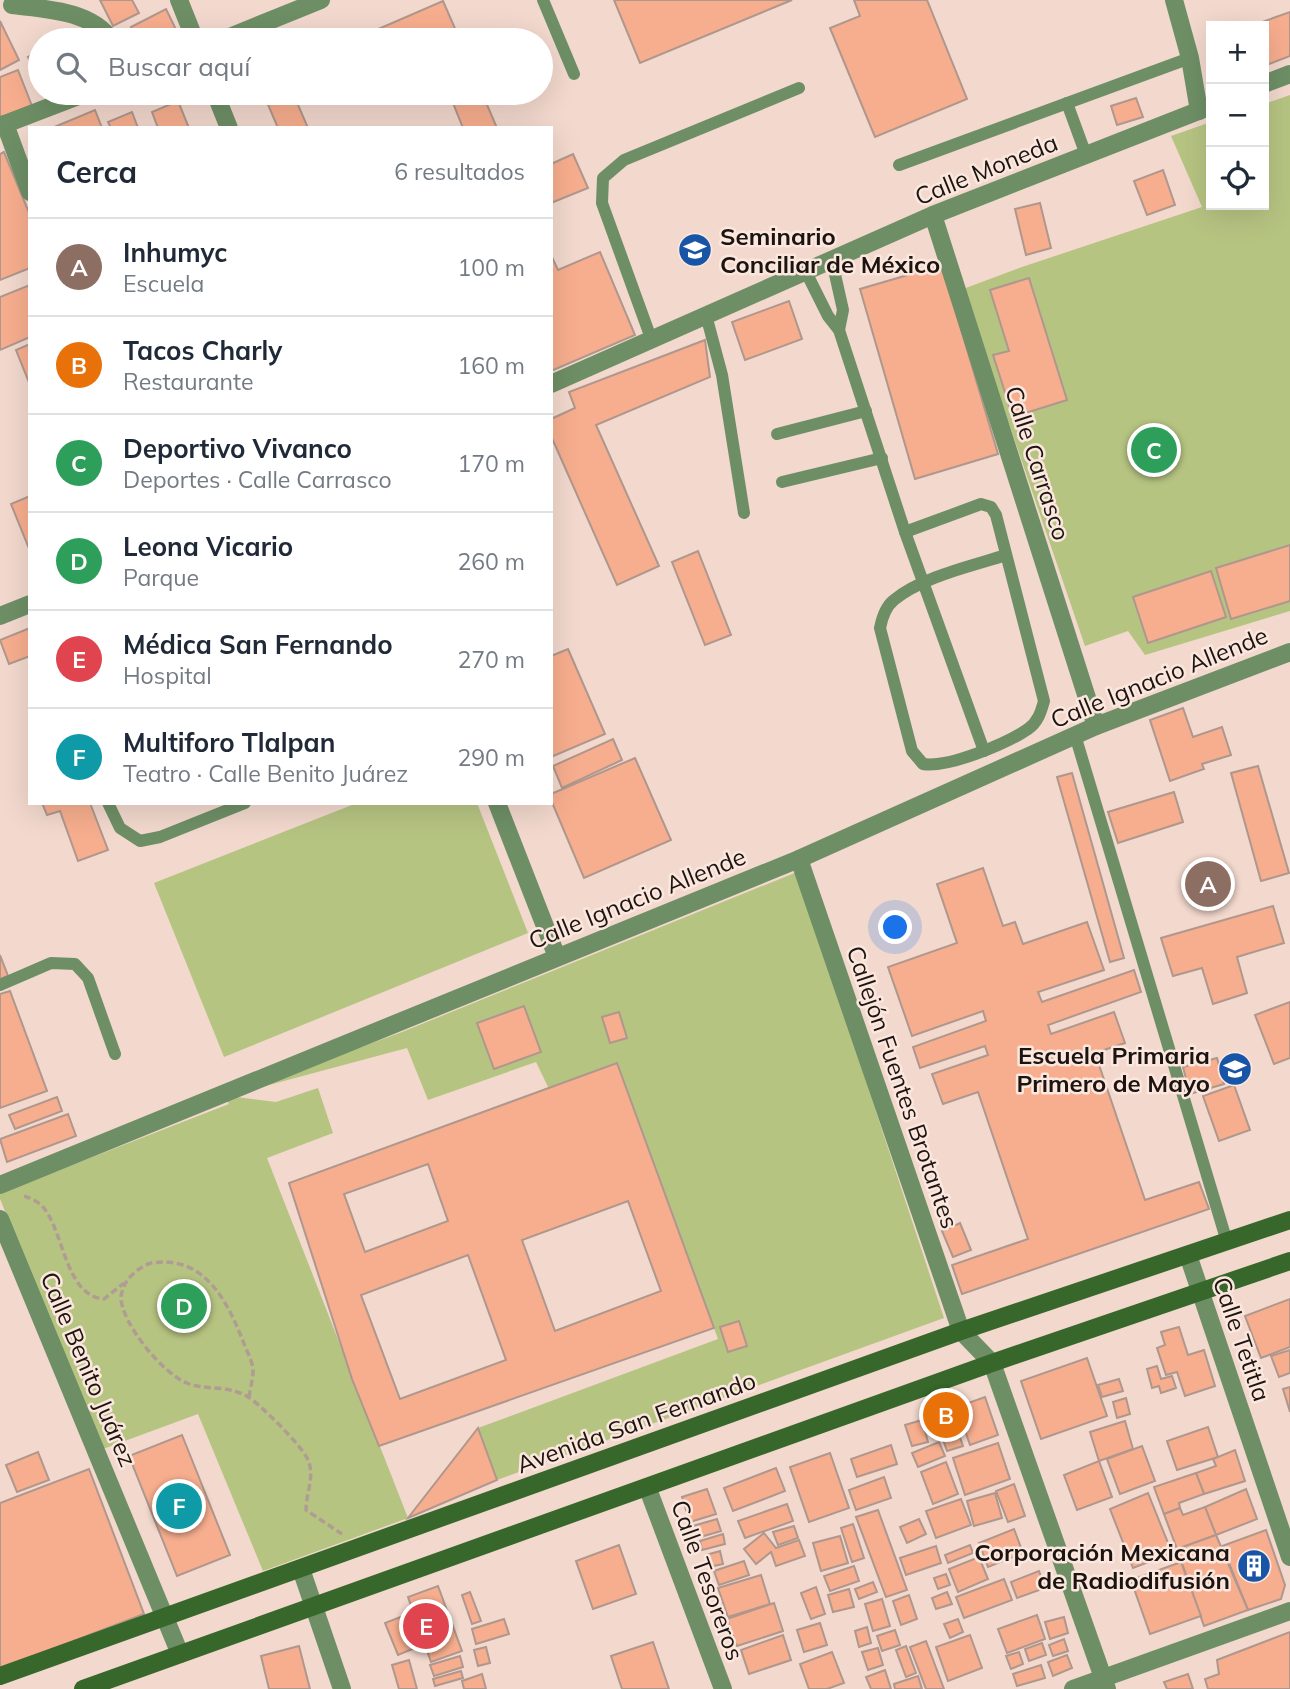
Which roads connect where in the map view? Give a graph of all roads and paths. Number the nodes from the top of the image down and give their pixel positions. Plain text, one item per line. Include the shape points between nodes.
1 (179, 0) edge
2 (543, 0) edge
3 (1174, 0) edge
4 (313, 1) edge
5 (12, 5) dead end
6 (98, 28) edge
7 (190, 28) edge
8 (250, 28) edge
9 (1190, 58) junction
10 (574, 74) dead end
11 (1290, 74) edge
12 (1269, 82) edge
13 (799, 88) dead end
14 (1067, 103) junction
15 (54, 105) edge
16 (220, 105) edge
17 (1205, 108) edge
18 (2, 125) edge
19 (228, 126) edge
20 (1086, 155) junction
21 (899, 165) dead end
22 (28, 187) edge
23 (933, 215) junction
24 (832, 261) junction
25 (806, 272) junction
26 (706, 315) junction
27 (839, 330) junction
28 (652, 341) junction
29 (553, 383) edge
30 (866, 411) junction
31 (777, 434) dead end
32 (882, 458) junction
33 (782, 482) dead end
34 (744, 513) dead end
35 (905, 532) junction
36 (1006, 555) junction
37 (924, 583) junction
38 (28, 605) edge
39 (0, 616) edge
40 (1290, 652) edge
41 (1096, 726) junction
42 (1075, 735) junction
43 (984, 751) junction
44 (108, 805) edge
45 (240, 805) edge
46 (498, 805) edge
47 (799, 859) junction
48 (557, 957) junction
49 (0, 985) edge
50 (115, 1054) dead end
51 (4, 1183) edge
52 (0, 1219) edge
53 (1290, 1220) edge
54 (1227, 1242) junction
55 (1188, 1255) junction
56 (1290, 1261) edge
57 (125, 1282) junction
58 (1201, 1293) junction
59 (961, 1331) junction
60 (992, 1363) junction
61 (249, 1397) junction
62 (648, 1489) junction
63 (353, 1550) junction
64 (1290, 1557) edge
65 (301, 1569) junction
66 (315, 1608) junction
67 (1290, 1611) edge
68 (166, 1617) junction
69 (180, 1654) junction
70 (0, 1676) edge
71 (1105, 1684) edge
72 (83, 1689) edge
73 (342, 1689) edge
74 (723, 1689) edge
75 (1073, 1689) edge

1 - 7 street
2 - 10 lane
3 - 9 street
4 - 8 street
5 - 6 street via 50,9 85,19
9 - 14 lane
9 - 17 street
11 - 12 street
13 - 28 lane via 624,160 603,178 603,203
14 - 20 lane
14 - 21 lane
15 - 18 street
16 - 19 street
17 - 20 street, Calle Moneda
18 - 22 street
20 - 23 street, Calle Moneda
23 - 24 street, Calle Moneda
23 - 41 street, Calle Carrasco
24 - 25 street, Calle Moneda
24 - 27 lane via 843,310
25 - 26 street, Calle Moneda
25 - 27 lane
26 - 28 street, Calle Moneda
26 - 34 lane via 722,375
27 - 30 lane
28 - 29 street, Calle Moneda
30 - 31 lane
30 - 32 lane
32 - 33 lane
32 - 35 lane
35 - 36 lane via 981,504 996,515
35 - 37 lane
36 - 37 lane
36 - 43 lane via 1044,701 1041,715 1030,729
37 - 43 lane
37 - 43 lane via 894,600 883,614 880,628 912,751 923,764 936,766
38 - 39 street
40 - 41 street, Calle Ignacio Allende
41 - 42 street, Calle Ignacio Allende
42 - 47 street, Calle Ignacio Allende
42 - 54 lane
44 - 45 lane via 120,828 140,841
46 - 48 street
47 - 48 street, Calle Ignacio Allende
47 - 59 street, Callejón Fuentes Brotantes
48 - 51 street, Calle Ignacio Allende
49 - 50 lane via 51,963 75,964 88,978
51 - 57 path via 43,1206 86,1293 104,1299
52 - 68 street, Calle Benito Juárez
53 - 54 main road, Avenida San Fernando
54 - 55 main road, Avenida San Fernando
55 - 58 street, Calle Tetitla
55 - 59 main road, Avenida San Fernando
56 - 58 main road
57 - 61 path via 121,1297 128,1321 172,1375 188,1384 225,1387
57 - 61 path via 147,1264 175,1262 198,1270 222,1296 236,1325 253,1368
58 - 60 main road
58 - 64 street, Calle Tetitla
59 - 60 street
59 - 63 main road, Avenida San Fernando
60 - 62 main road
60 - 71 street
61 - 63 path via 307,1457 312,1476 306,1510 339,1530
62 - 66 main road
62 - 74 street, Calle Tesoreros
63 - 65 main road, Avenida San Fernando
65 - 66 street
65 - 68 main road, Avenida San Fernando
66 - 69 main road
66 - 73 street
67 - 71 street
68 - 69 street, Calle Benito Juárez
68 - 70 main road, Avenida San Fernando
69 - 72 main road
71 - 75 street

